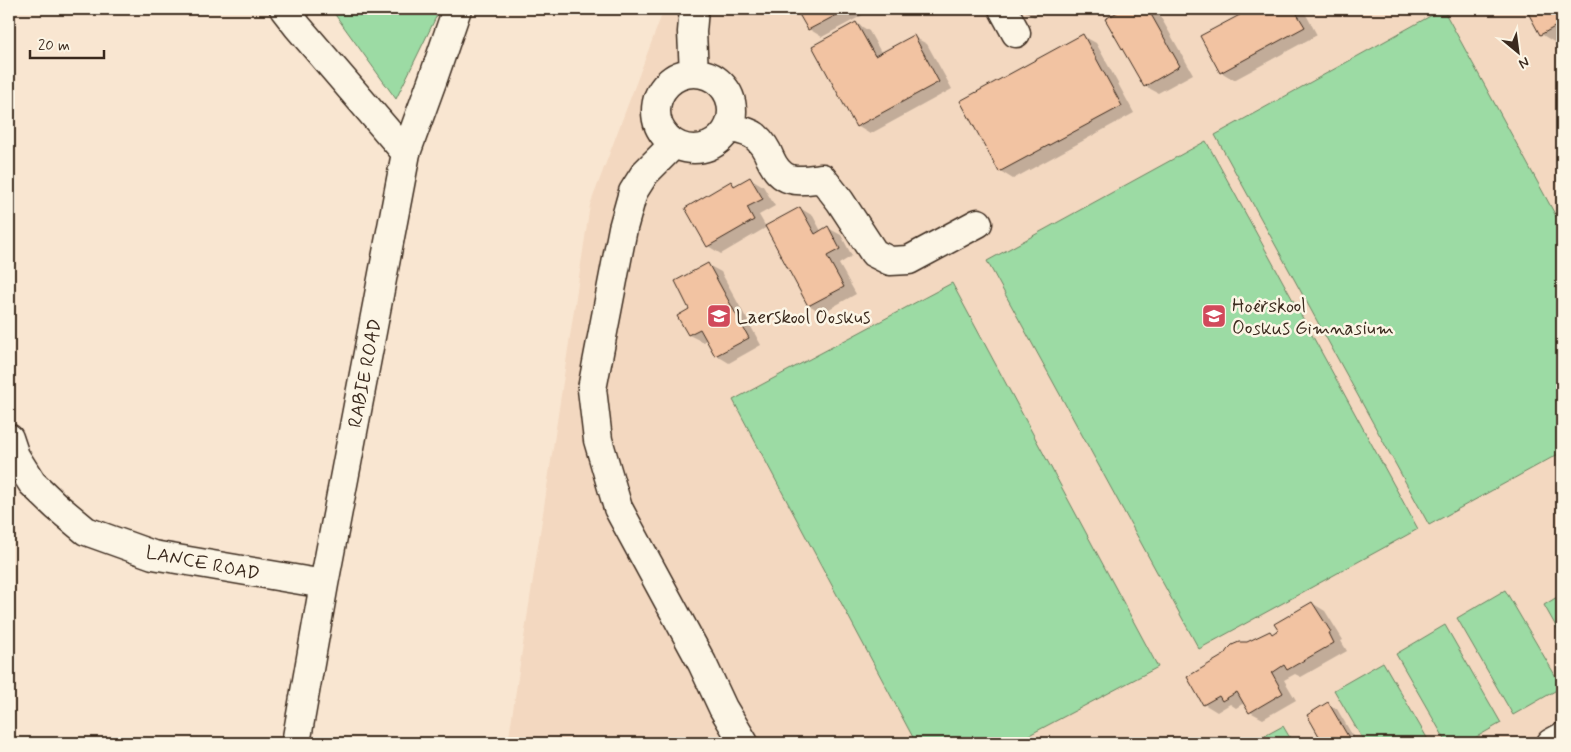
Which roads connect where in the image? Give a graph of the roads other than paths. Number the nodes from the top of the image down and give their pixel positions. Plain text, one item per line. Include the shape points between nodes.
1 (284, 9) edge
2 (457, 9) edge
3 (694, 9) edge
4 (1003, 9) edge
5 (1016, 33) dead end
6 (694, 73) junction
7 (729, 127) junction
8 (674, 144) junction
9 (406, 153) junction
10 (978, 223) dead end
11 (9, 438) edge
12 (324, 584) junction
13 (1562, 737) edge
14 (296, 743) edge
15 (744, 743) edge
16 (1551, 743) edge

1 - 9 street
2 - 9 street, RABIE ROAD
3 - 6 street
4 - 5 street
6 - 7 street via 706,75 725,90 731,102
6 - 8 street via 671,81 657,101 658,125
7 - 8 street via 722,138 699,149 686,149
7 - 10 street via 754,136 766,148 774,168 784,178 798,181 822,178 874,253 890,262 909,260
8 - 15 street via 645,174 633,192 622,228 592,389 598,440 618,508
9 - 12 street, RABIE ROAD
11 - 12 street, LANCE ROAD via 15,456 32,483 86,531 153,555
12 - 14 street, RABIE ROAD
13 - 16 street

